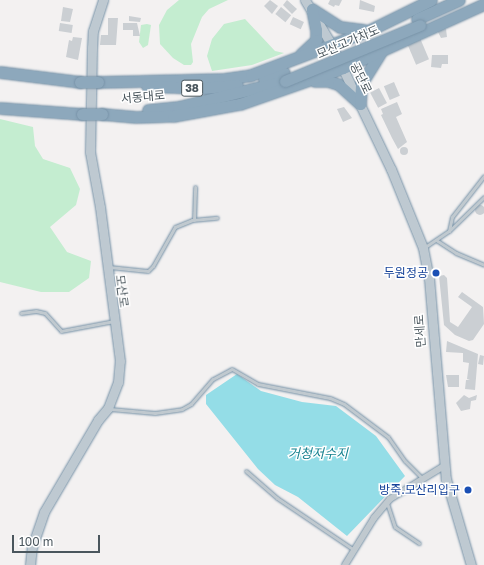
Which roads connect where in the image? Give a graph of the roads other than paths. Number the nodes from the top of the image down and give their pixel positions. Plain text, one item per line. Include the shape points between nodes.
1 (103, 0) edge
2 (305, 0) edge
3 (431, 0) edge
4 (459, 0) edge
5 (478, 0) edge
6 (484, 4) edge
7 (312, 9) junction
8 (419, 22) junction
9 (370, 30) junction
10 (331, 44) junction
11 (382, 50) junction
12 (292, 61) junction
13 (343, 68) junction
14 (0, 72) edge
15 (285, 77) junction
16 (309, 81) junction
17 (98, 82) junction
18 (360, 104) junction
19 (0, 108) edge
20 (102, 114) junction
21 (484, 176) edge
22 (196, 188) dead end
23 (484, 197) edge
24 (217, 218) dead end
25 (194, 220) junction
26 (449, 231) junction
27 (436, 240) junction
28 (423, 248) junction
29 (484, 265) edge
30 (107, 267) junction
31 (21, 313) dead end
32 (114, 322) junction
33 (108, 408) junction
34 (444, 466) junction
35 (246, 471) dead end
36 (422, 478) junction
37 (387, 503) junction
38 (419, 543) dead end
39 (354, 550) junction
40 (30, 565) edge
41 (345, 565) edge
42 (470, 565) edge

1 - 30 main road, 모산로 via 93,31 90,152
2 - 7 main road, 공단로
3 - 9 highway
4 - 8 highway, 38
5 - 8 highway, 38
6 - 11 highway
7 - 9 highway via 340,27
7 - 10 main road, 공단로
7 - 12 highway via 316,40
8 - 15 highway, 모산고가차도 / 38, bridge
9 - 10 highway
10 - 12 highway
10 - 13 main road, 공단로
11 - 13 highway
11 - 18 highway via 361,84
12 - 17 highway via 250,76 224,79
13 - 16 highway
13 - 18 main road, 공단로
14 - 17 highway, 서동대로 / 38, bridge
15 - 17 highway, 서동대로 / 38 via 209,88 164,88
15 - 20 highway, 서동대로 / 38 via 178,107
16 - 18 highway via 338,84
16 - 20 highway via 240,104 173,116 136,118
18 - 28 main road, 만세로 via 391,169
19 - 20 highway, 서동대로 / 38, bridge
21 - 26 lane via 452,217
22 - 25 lane
23 - 26 lane
24 - 25 lane
25 - 30 lane via 175,227 148,271
26 - 27 lane
27 - 28 lane
27 - 29 lane
28 - 34 main road, 만세로 via 429,278
30 - 32 main road, 모산로
31 - 32 lane via 36,310 44,313 61,331
32 - 33 main road, 모산로 via 120,360 118,382
33 - 36 lane via 154,413 182,409 191,404 213,379 232,369 258,384 330,398 344,404 380,429
33 - 40 main road, 모산로 via 98,420 44,512 32,547
34 - 36 street
34 - 42 main road, 만세로 via 457,524
35 - 39 lane via 277,498
36 - 37 street
37 - 38 lane via 395,527
37 - 39 street
39 - 41 street

